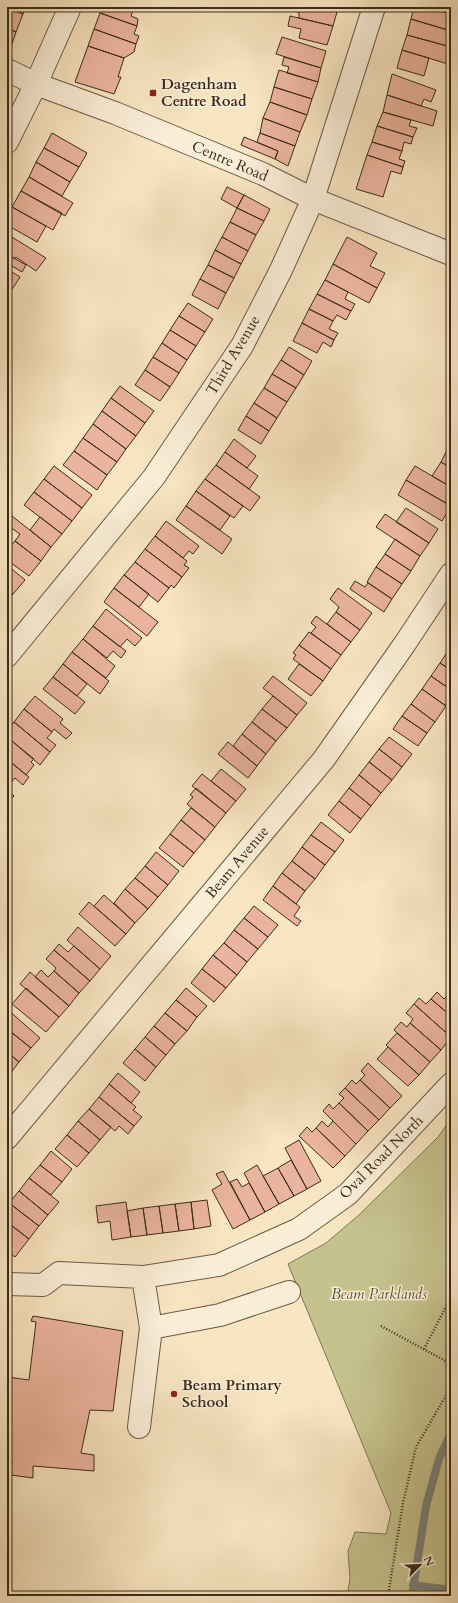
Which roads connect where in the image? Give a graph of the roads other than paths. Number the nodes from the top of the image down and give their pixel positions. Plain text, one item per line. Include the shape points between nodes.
1 (70, 7) edge
2 (374, 7) edge
3 (7, 70) edge
4 (36, 84) junction
5 (7, 142) edge
6 (312, 199) junction
7 (451, 254) edge
8 (451, 574) edge
9 (7, 656) edge
10 (451, 1084) edge
11 (7, 1138) edge
12 (143, 1278) junction
13 (7, 1284) edge
14 (289, 1292) dead end
15 (150, 1328) junction
16 (139, 1427) dead end

1 - 4 street
2 - 6 street, Third Avenue
3 - 4 street, Centre Road
4 - 5 street
4 - 6 street, Centre Road via 115,113 255,171
6 - 7 street, Centre Road
6 - 9 street, Third Avenue via 281,270 245,339 198,413 154,477
8 - 11 street, Beam Avenue via 324,759
10 - 12 street, Oval Road North via 348,1194 299,1229 219,1265
12 - 13 street, Oval Road North via 59,1273 43,1285
12 - 15 street
14 - 15 street via 220,1315
15 - 16 street

